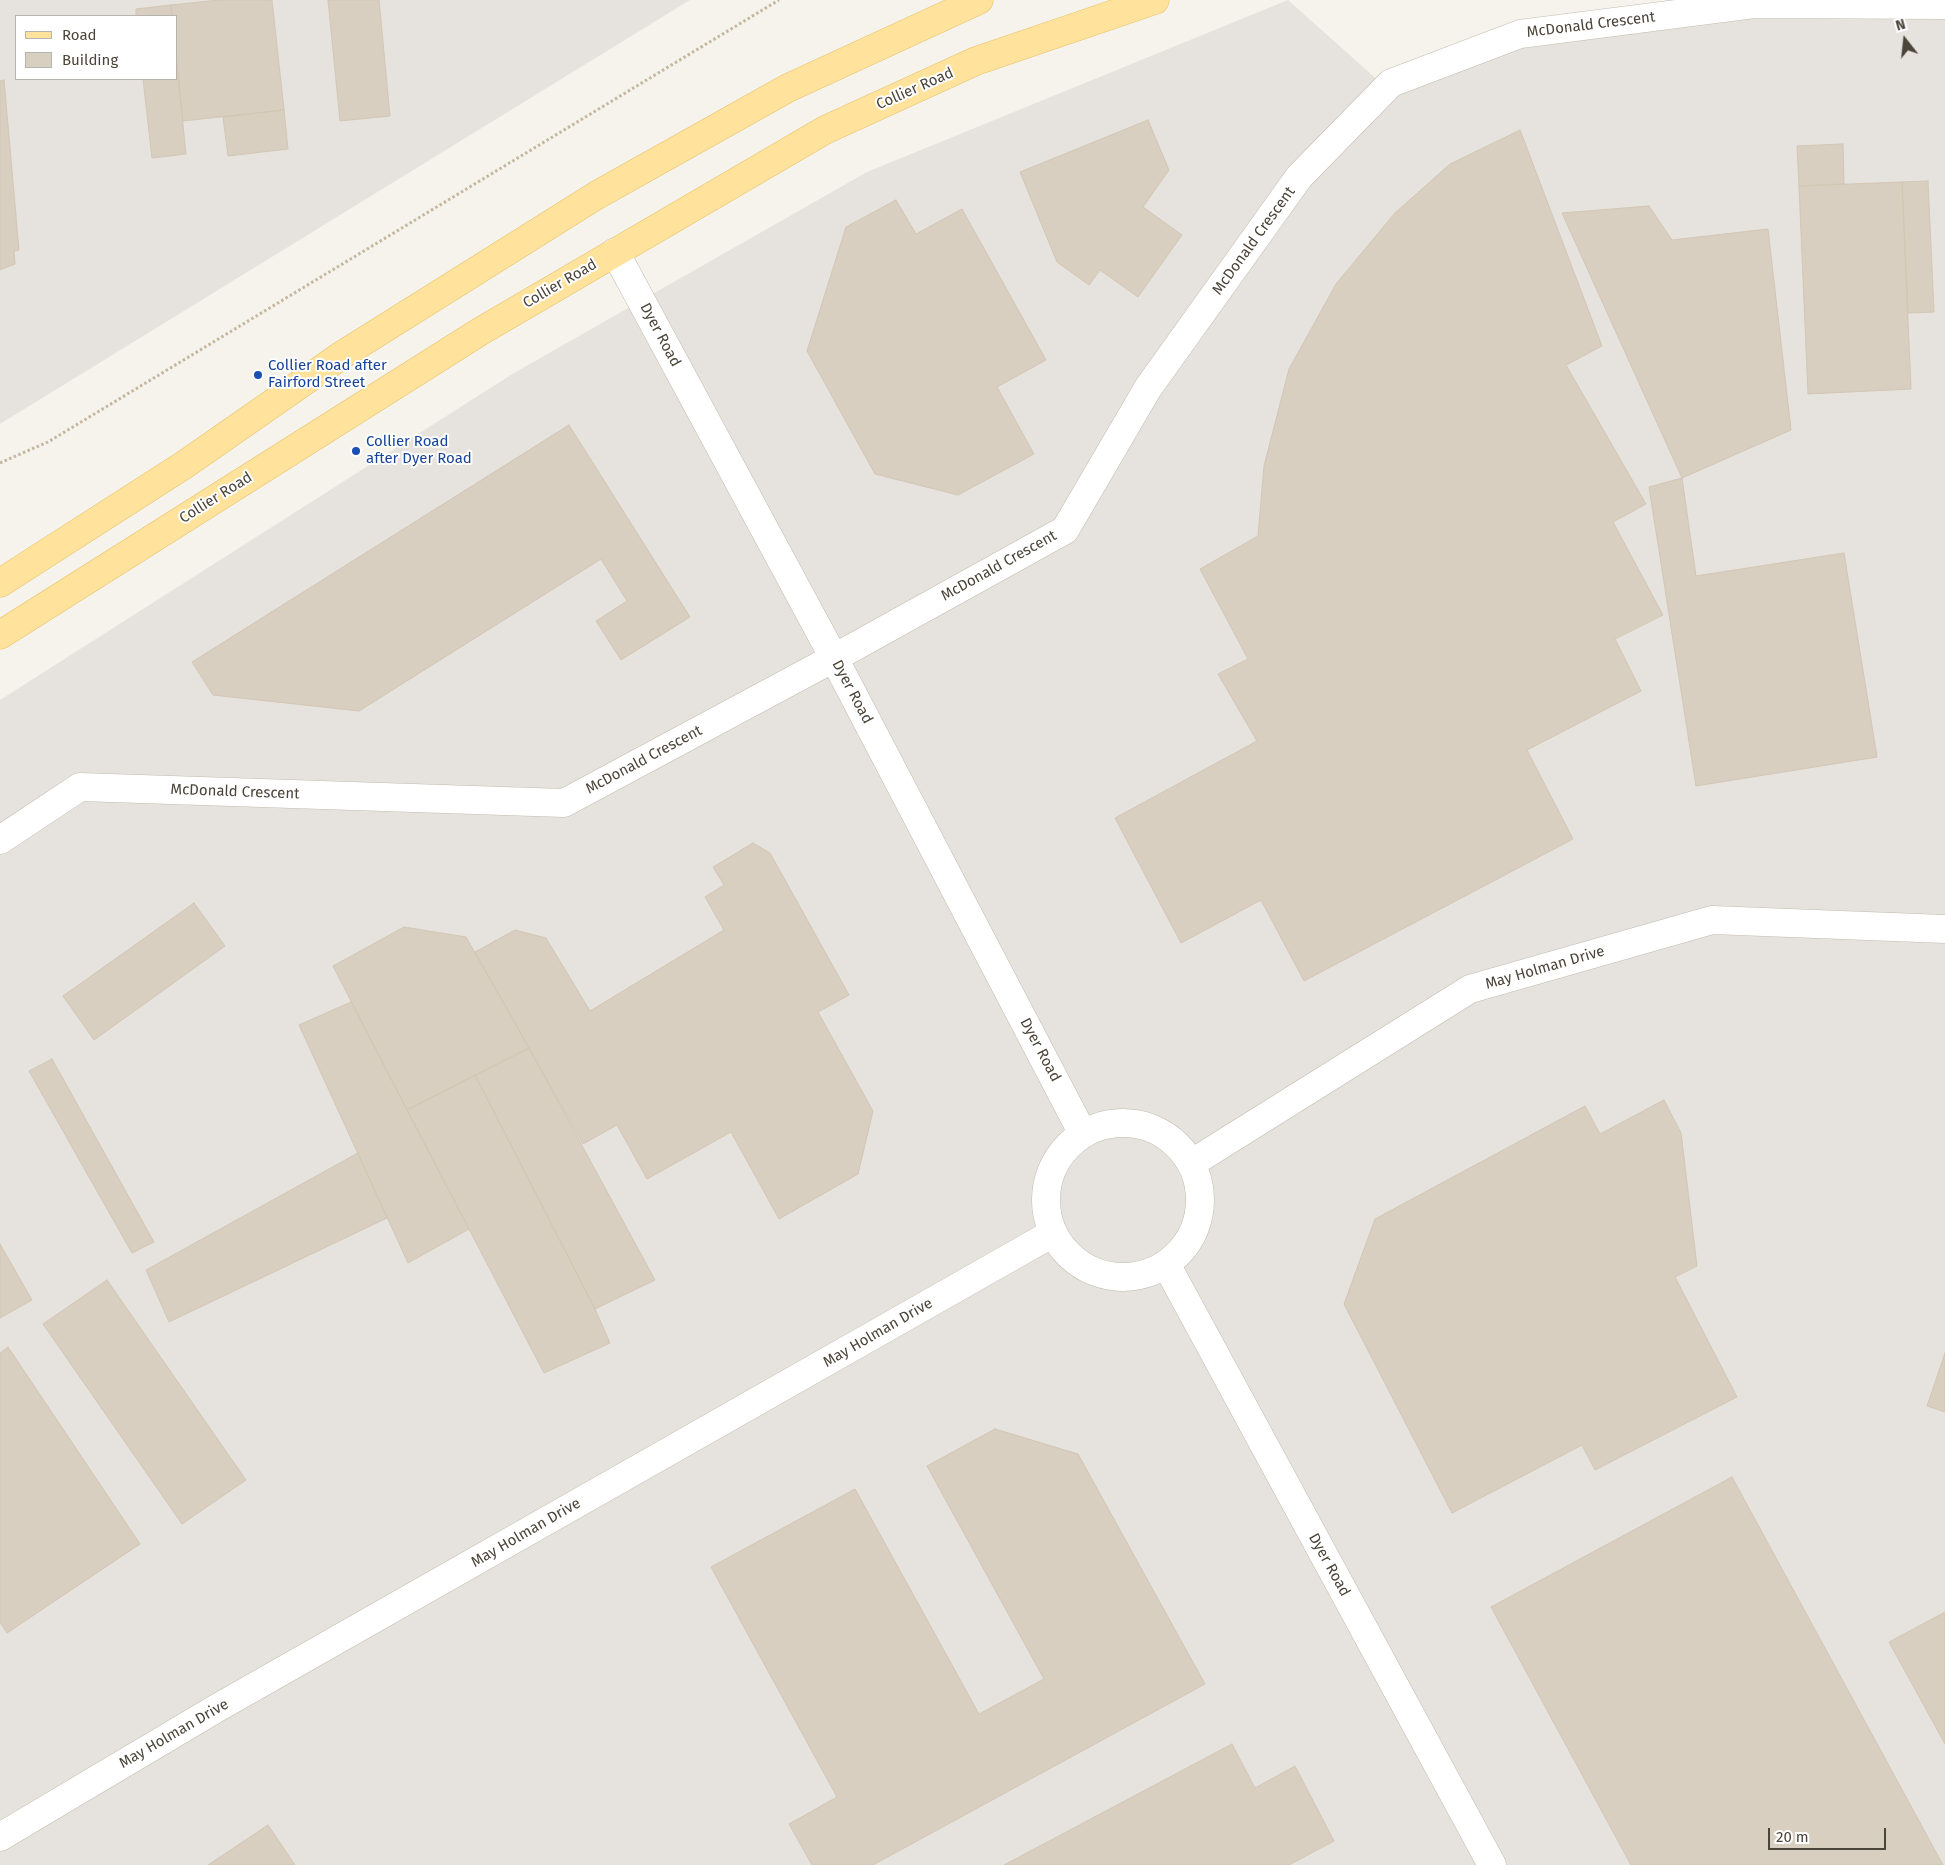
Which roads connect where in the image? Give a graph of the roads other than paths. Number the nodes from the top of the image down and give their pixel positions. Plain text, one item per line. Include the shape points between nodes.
1 (979, 0) edge
2 (1155, 0) edge
3 (1945, 5) edge
4 (615, 252) junction
5 (0, 583) edge
6 (0, 635) edge
7 (834, 658) junction
8 (0, 840) edge
9 (1945, 929) edge
10 (1083, 1134) junction
11 (1192, 1163) junction
12 (1053, 1233) junction
13 (1166, 1264) junction
14 (0, 1837) edge
15 (1492, 1865) edge

1 - 5 main road via 788,88 597,195 342,355 184,465
2 - 4 main road, Collier Road via 976,61 825,130
3 - 7 street, McDonald Crescent via 1754,4 1520,34 1391,83 1299,177 1148,388 1064,530
4 - 6 main road, Collier Road via 481,330
4 - 7 street, Dyer Road
7 - 8 street, McDonald Crescent via 564,803 80,787
7 - 10 street, Dyer Road
9 - 11 street, May Holman Drive via 1712,920 1470,989
10 - 11 street via 1106,1124 1132,1123 1155,1129 1177,1143
10 - 12 street via 1062,1153 1049,1177 1046,1206
11 - 13 street via 1200,1190 1199,1219 1187,1245
12 - 13 street via 1068,1254 1090,1270 1115,1277 1142,1275
12 - 14 street, May Holman Drive via 217,1708
13 - 15 street, Dyer Road

